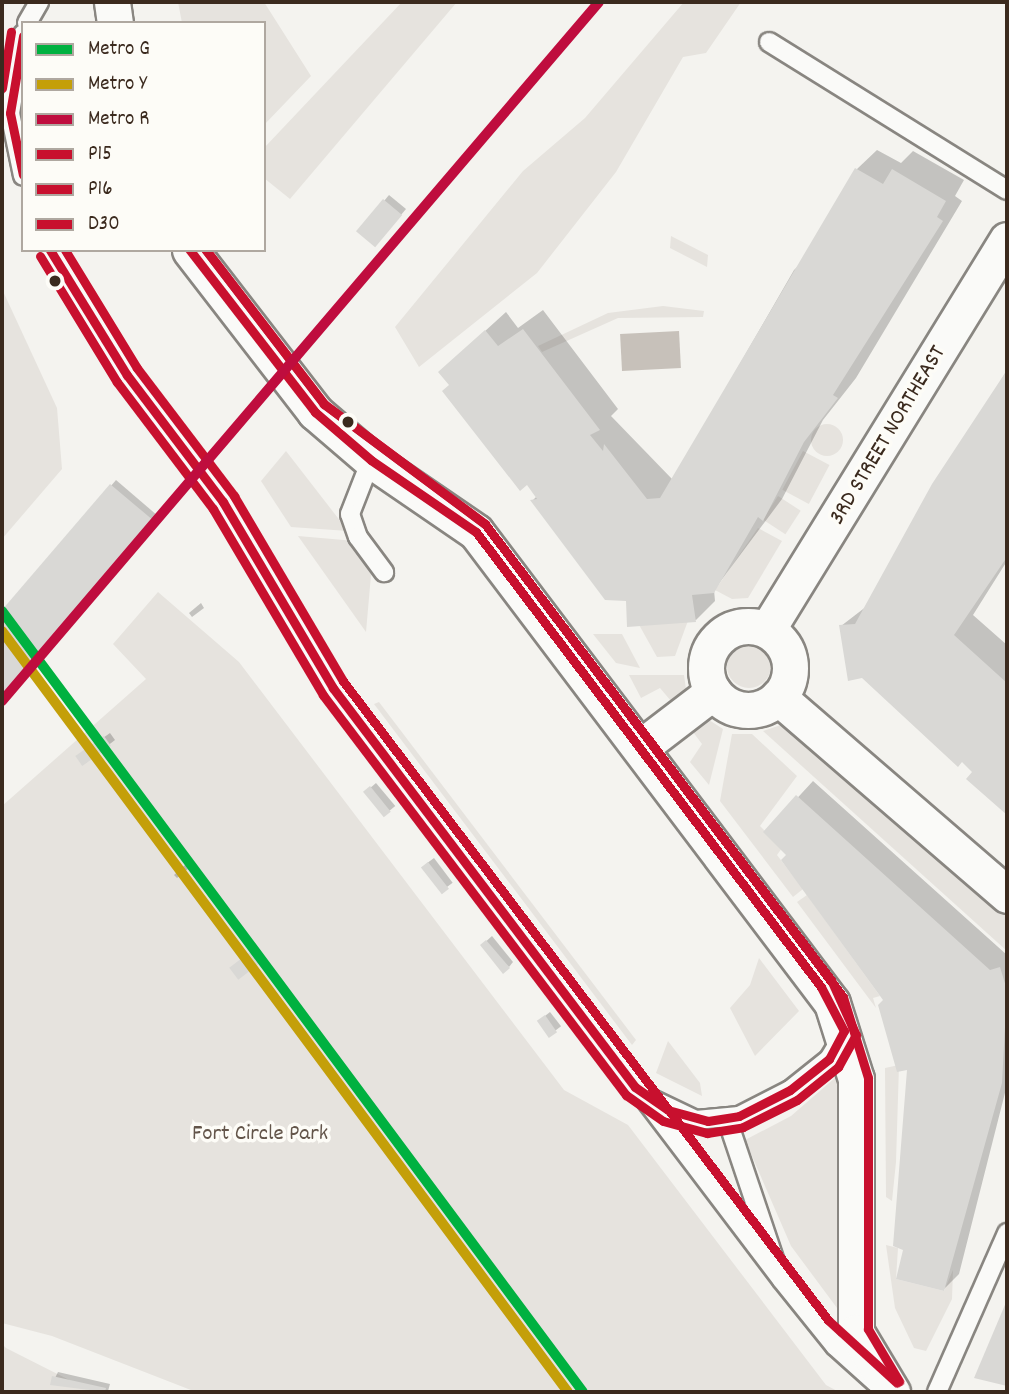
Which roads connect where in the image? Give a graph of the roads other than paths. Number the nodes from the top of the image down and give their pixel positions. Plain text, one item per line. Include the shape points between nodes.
1 (39, 2) edge
2 (112, 2) edge
3 (28, 21) edge
4 (115, 21) edge
5 (769, 43) dead end
6 (21, 44) edge
7 (21, 165) edge
8 (1007, 190) edge
9 (1007, 240) edge
10 (51, 252) edge
11 (192, 252) edge
12 (372, 460) junction
13 (384, 572) dead end
14 (767, 631) junction
15 (713, 692) junction
16 (778, 697) junction
17 (641, 747) junction
18 (1007, 895) edge
19 (844, 1031) junction
20 (635, 1087) junction
21 (727, 1119) junction
22 (1007, 1233) edge
23 (782, 1280) junction
24 (890, 1392) edge
25 (937, 1392) edge

1 - 3 lane
2 - 4 street
5 - 8 lane
6 - 7 lane via 10,102
9 - 14 street, 3RD STREET NORTHEAST
10 - 20 lane via 127,375 223,502 333,688
11 - 12 street via 315,412
12 - 13 lane via 350,514 358,537
12 - 17 street via 476,532
14 - 15 street via 740,626 716,640 706,665
14 - 16 street via 789,661
15 - 16 street via 745,710
15 - 17 street
16 - 18 street
17 - 19 street via 821,987
19 - 21 lane via 829,1059 790,1090
19 - 24 street via 856,1079 856,1332
20 - 21 lane via 681,1116
20 - 23 lane
21 - 23 lane
22 - 25 lane
23 - 24 lane via 835,1346

